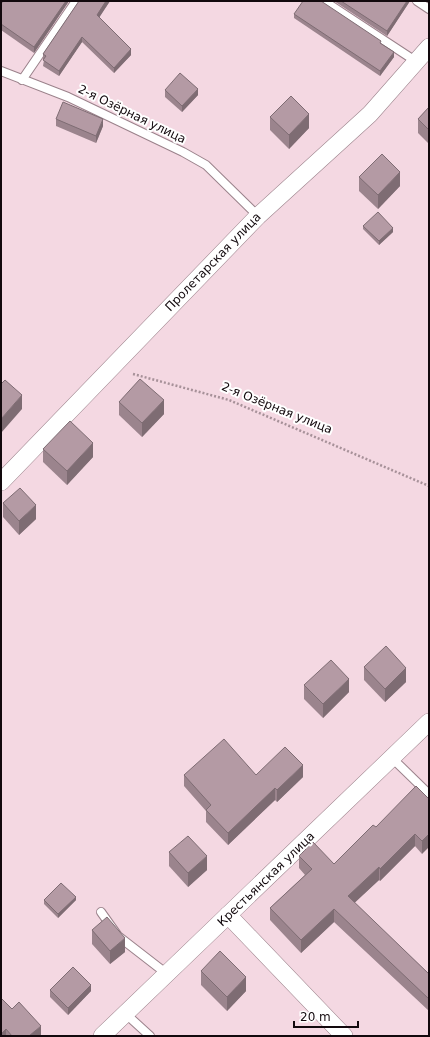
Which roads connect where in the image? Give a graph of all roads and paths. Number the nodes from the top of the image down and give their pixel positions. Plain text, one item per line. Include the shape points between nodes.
1 (76, 1) edge
2 (324, 1) edge
3 (417, 1) edge
4 (429, 9) edge
5 (429, 47) edge
6 (417, 62) junction
7 (1, 71) edge
8 (22, 80) junction
9 (258, 216) junction
10 (110, 368) junction
11 (1, 482) edge
12 (429, 486) edge
13 (429, 722) edge
14 (392, 758) junction
15 (429, 794) edge
16 (101, 912) dead end
17 (228, 915) junction
18 (167, 974) junction
19 (126, 1014) junction
20 (102, 1036) edge
21 (150, 1036) edge
22 (344, 1036) edge

1 - 8 lane
2 - 6 lane
3 - 4 lane
5 - 6 street, Пролетарская улица
6 - 9 street, Пролетарская улица via 370,114
7 - 8 lane, 2-я Озёрная улица
8 - 9 lane, 2-я Озёрная улица via 68,97 206,165
9 - 10 street, Пролетарская улица
10 - 11 street, Пролетарская улица
10 - 12 path, 2-я Озёрная улица via 229,400
13 - 14 street, Крестьянская улица
14 - 15 lane
14 - 17 street, Крестьянская улица
16 - 18 lane via 118,936
17 - 18 street, Крестьянская улица
17 - 22 street
18 - 19 street, Крестьянская улица
19 - 20 street, Крестьянская улица
19 - 21 lane

